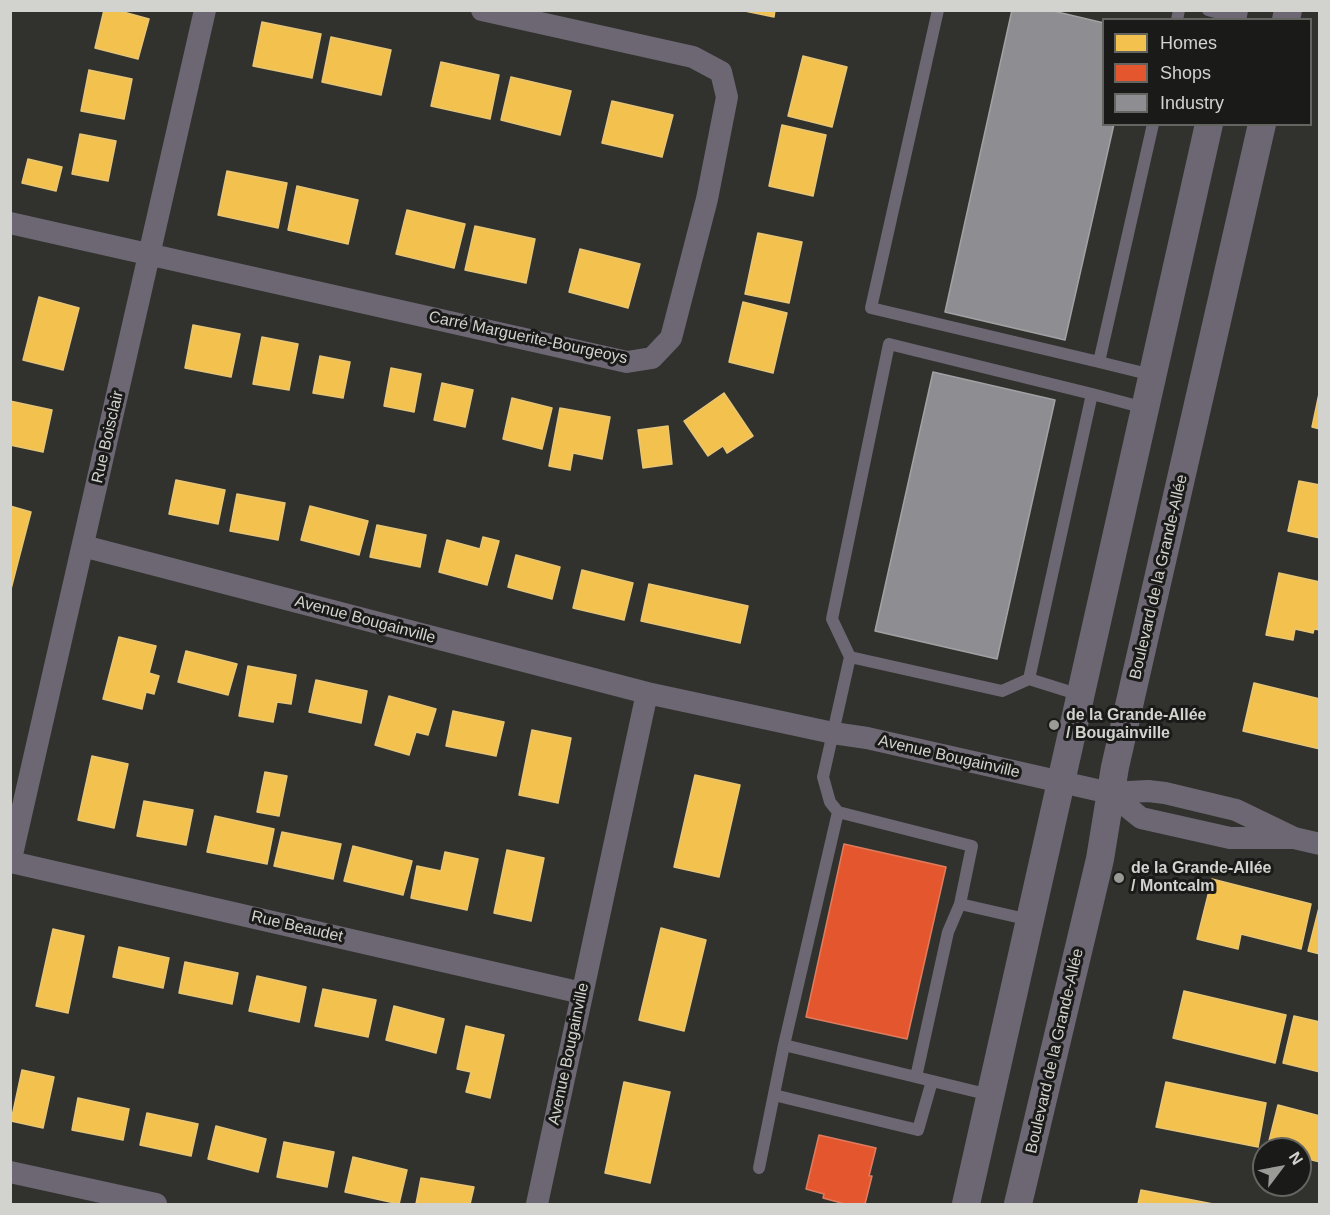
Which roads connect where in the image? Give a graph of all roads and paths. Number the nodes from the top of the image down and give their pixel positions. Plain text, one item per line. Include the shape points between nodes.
1 (205, 10) edge
2 (482, 10) edge
3 (938, 10) edge
4 (1153, 126) edge
5 (1209, 126) edge
6 (1262, 126) edge
7 (10, 223) edge
8 (149, 254) junction
9 (1099, 362) junction
10 (1152, 375) junction
11 (1092, 394) junction
12 (1145, 408) junction
13 (83, 546) junction
14 (850, 657) junction
15 (1029, 679) junction
16 (646, 693) junction
17 (1080, 695) junction
18 (833, 734) junction
19 (1061, 783) junction
20 (1110, 793) junction
21 (838, 812) junction
22 (1320, 844) edge
23 (11, 863) edge
24 (960, 904) junction
25 (1030, 920) junction
26 (582, 993) junction
27 (784, 1045) junction
28 (916, 1077) junction
29 (932, 1081) junction
30 (774, 1095) junction
31 (990, 1095) junction
32 (759, 1168) dead end
33 (10, 1173) edge
34 (156, 1204) edge
35 (537, 1204) edge
36 (966, 1204) edge
37 (1018, 1204) edge

1 - 8 street, Rue Boisclair
2 - 8 street, Carré Marguerite-Bourgeoys via 693,57 721,72 727,98 706,199 670,338 652,358 627,362
3 - 9 lane via 871,308
4 - 9 lane
5 - 10 street
6 - 20 street, Boulevard de la Grande-Allée
7 - 8 street, Carré Marguerite-Bourgeoys
8 - 13 street, Rue Boisclair
9 - 10 lane
10 - 12 street
11 - 12 lane
11 - 14 lane via 889,344 832,619
11 - 15 lane
12 - 17 street
13 - 16 street, Avenue Bougainville
13 - 23 street, Rue Boisclair
14 - 15 lane via 1002,691
14 - 18 lane
15 - 17 lane
16 - 18 street, Avenue Bougainville
16 - 26 street, Avenue Bougainville
17 - 19 street
18 - 19 street, Avenue Bougainville via 867,738
18 - 21 lane via 823,777 830,802
19 - 20 street, Avenue Bougainville
19 - 25 street
20 - 22 street via 1141,818 1230,838 1294,838
20 - 37 street, Boulevard de la Grande-Allée via 1100,859
21 - 24 lane via 972,846
21 - 27 lane
23 - 26 street, Rue Beaudet
24 - 25 lane
24 - 28 lane via 948,932
25 - 31 street
26 - 35 street, Avenue Bougainville
27 - 28 lane
27 - 30 lane
28 - 29 lane
29 - 30 lane via 918,1130
29 - 31 lane
30 - 32 lane
31 - 36 street
33 - 34 street

